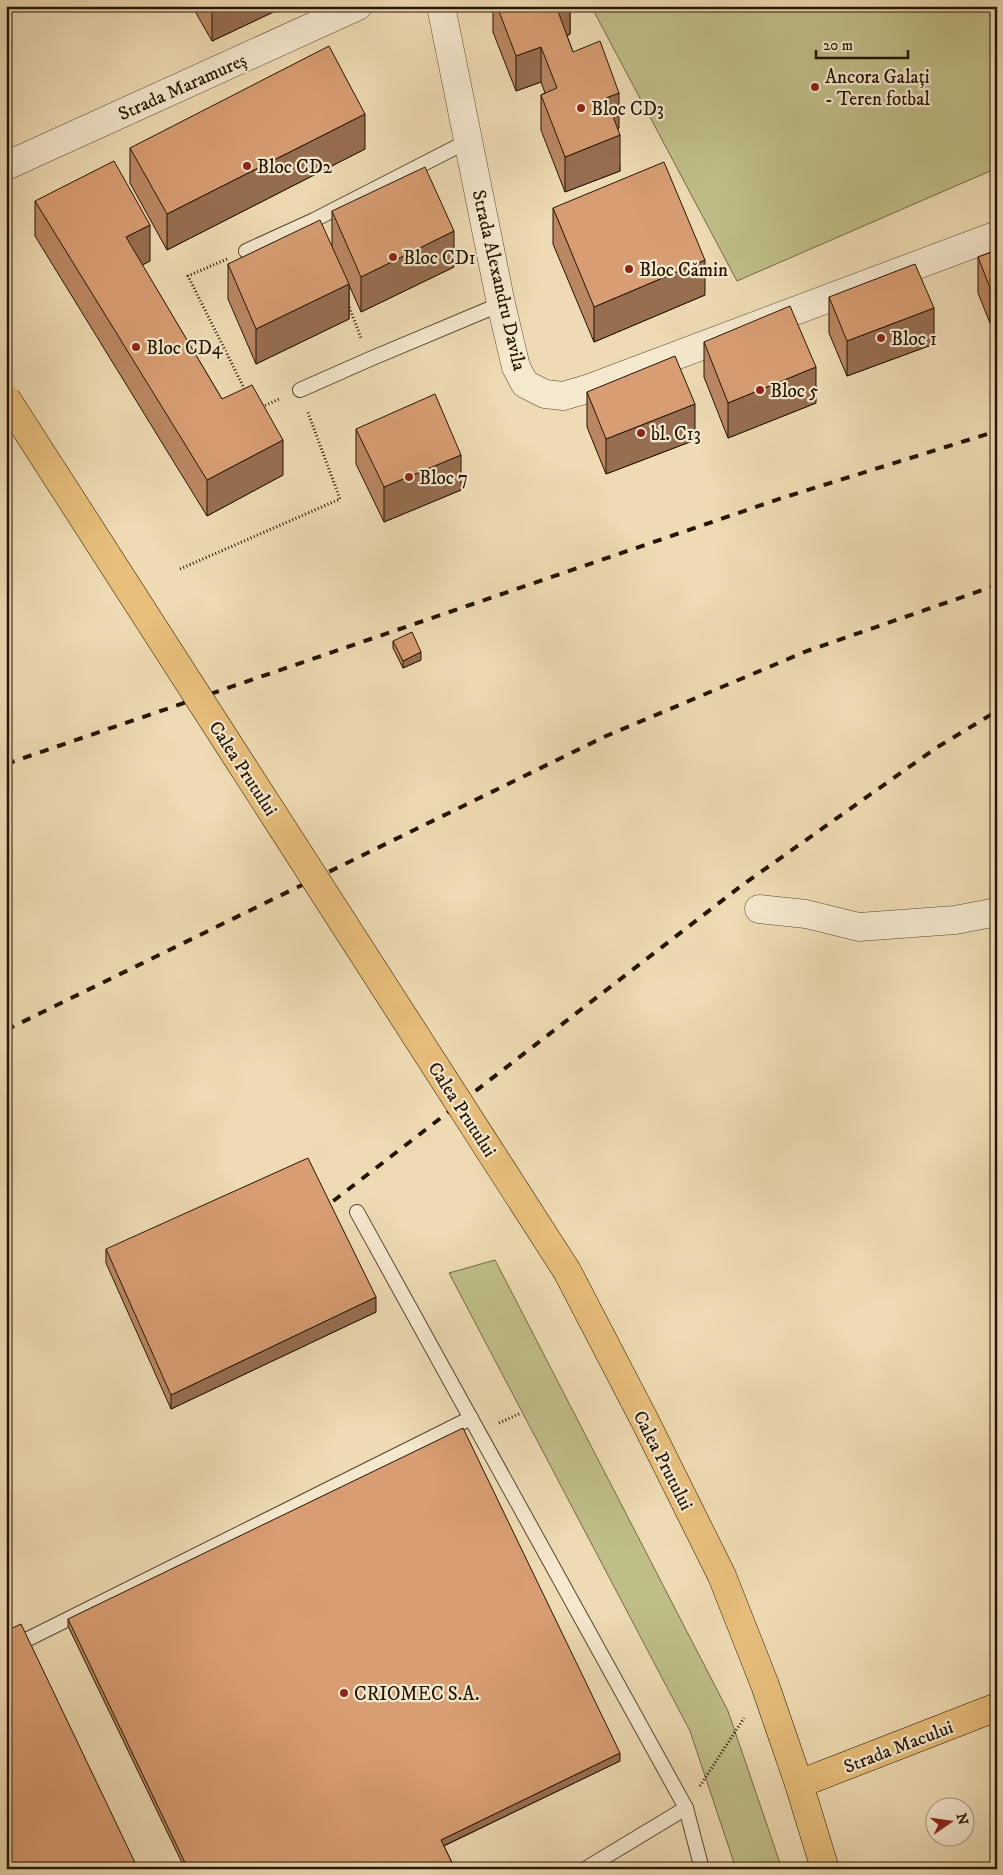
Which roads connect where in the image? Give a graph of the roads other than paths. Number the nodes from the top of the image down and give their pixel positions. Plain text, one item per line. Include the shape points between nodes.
1 (358, 6) edge
2 (441, 6) edge
3 (468, 141) junction
4 (6, 166) edge
5 (997, 235) edge
6 (246, 251) road end
7 (502, 304) junction
8 (300, 390) road end
9 (6, 398) edge
10 (759, 909) dead end
11 (997, 912) edge
12 (357, 1212) dead end
13 (471, 1418) junction
14 (6, 1650) edge
15 (997, 1707) edge
16 (799, 1784) junction
17 (686, 1808) junction
18 (586, 1869) edge
19 (702, 1869) edge
20 (825, 1869) edge

1 - 4 street, Strada Maramureș
2 - 3 street, Strada Alexandru Davila
3 - 6 lane
3 - 7 street, Strada Alexandru Davila
5 - 7 street, Strada Alexandru Davila via 563,396 545,394 525,384 516,366
7 - 8 lane
9 - 16 main road, Calea Prutului, bridge via 567,1271 722,1576
10 - 11 street via 806,914 858,927 955,920
12 - 13 lane
13 - 14 lane
13 - 17 lane
15 - 16 main road, Strada Macului
16 - 20 main road, Calea Prutului
17 - 18 lane
17 - 19 lane

